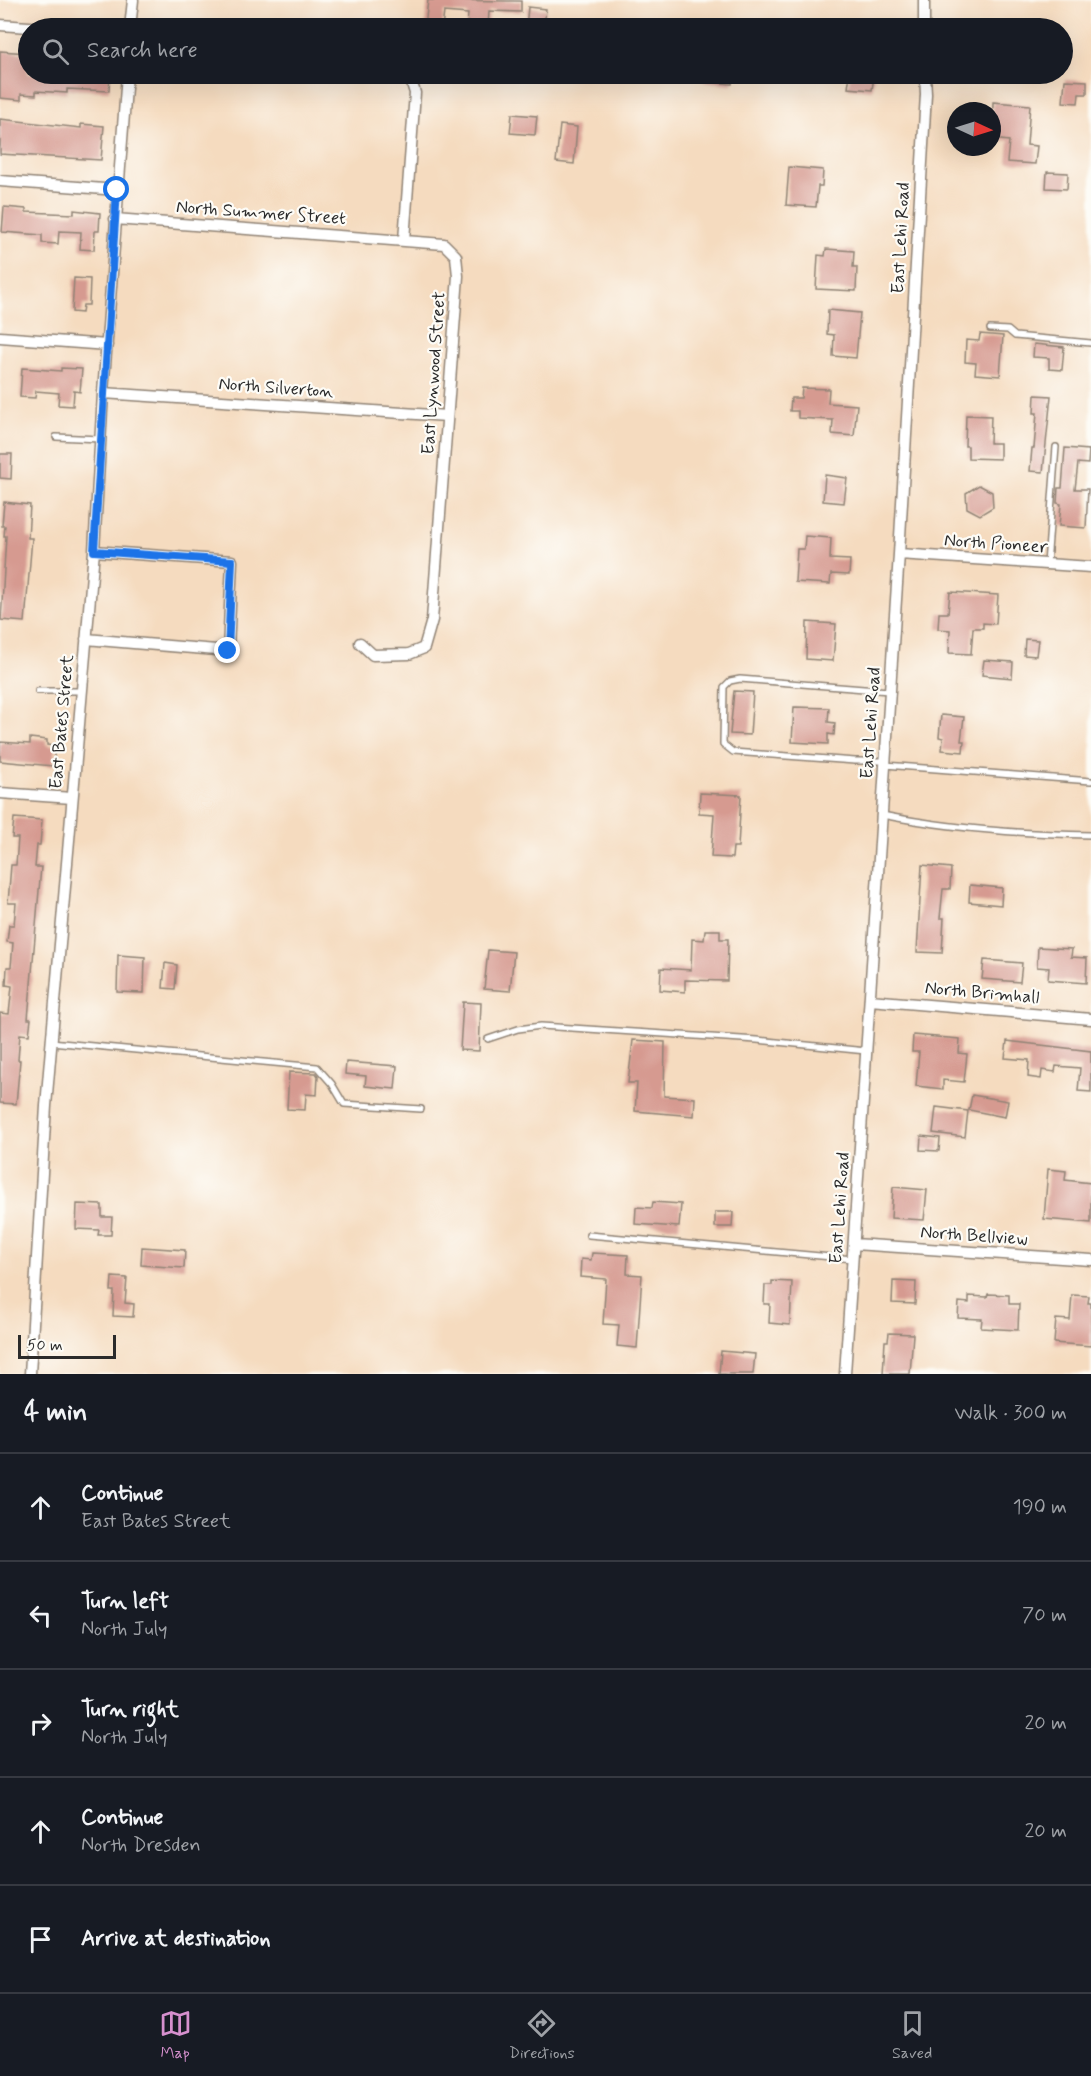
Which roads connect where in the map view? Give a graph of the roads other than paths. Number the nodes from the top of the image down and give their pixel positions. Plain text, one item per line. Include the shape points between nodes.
1 (134, 0) edge
2 (924, 0) edge
3 (131, 18) edge
4 (924, 18) edge
5 (0, 25) edge
6 (18, 26) edge
7 (126, 84) edge
8 (412, 84) edge
9 (926, 84) edge
10 (0, 181) edge
11 (117, 190) junction
12 (115, 219) junction
13 (404, 240) junction
14 (990, 329) dead end
15 (0, 337) edge
16 (1091, 343) edge
17 (107, 345) junction
18 (103, 393) junction
19 (447, 416) junction
20 (56, 437) dead end
21 (101, 439) junction
22 (1056, 447) dead end
23 (94, 551) junction
24 (899, 554) junction
25 (1047, 564) junction
26 (1091, 567) edge
27 (86, 639) junction
28 (360, 643) dead end
29 (38, 691) dead end
30 (82, 691) junction
31 (890, 691) junction
32 (885, 763) junction
33 (1091, 781) edge
34 (0, 793) edge
35 (72, 798) junction
36 (882, 815) junction
37 (1091, 835) edge
38 (870, 1000) junction
39 (1091, 1019) edge
40 (489, 1039) dead end
41 (51, 1042) junction
42 (867, 1051) junction
43 (421, 1108) dead end
44 (589, 1235) dead end
45 (854, 1245) junction
46 (853, 1259) junction
47 (1091, 1260) edge
48 (30, 1374) edge
49 (845, 1374) edge

1 - 3 street
2 - 4 street
5 - 6 street
7 - 11 street, East Bates Street
8 - 13 street via 415,93
9 - 24 street, East Lehi Road
10 - 11 street
11 - 12 street, East Bates Street
12 - 13 street, North Summer Street
12 - 17 street, East Bates Street
13 - 19 street, East Lynwood Street via 444,244 456,256 458,276
14 - 16 lane via 1008,330 1015,336
15 - 17 street
17 - 18 street, East Bates Street
18 - 19 street, North Silverton
18 - 21 street, East Bates Street
19 - 28 street, East Lynwood Street via 432,620 424,648 409,654 374,655
20 - 21 lane
21 - 23 street, East Bates Street
22 - 25 lane
23 - 27 street, East Bates Street
23 - 27 street via 232,561 228,651
24 - 25 street, North Pioneer
24 - 31 street, East Lehi Road
25 - 26 street, North Pioneer
27 - 30 street, East Bates Street
29 - 30 lane
30 - 35 street, East Bates Street
31 - 32 street, East Lehi Road
31 - 32 lane via 740,679 724,687 723,744 733,752
32 - 33 lane
32 - 36 street, East Lehi Road
34 - 35 street
35 - 41 street, East Bates Street
36 - 37 lane via 964,829
36 - 38 street, East Lehi Road
38 - 39 street, North Brimhall
38 - 42 street, East Lehi Road
40 - 42 lane via 541,1026
41 - 43 lane via 316,1066 344,1104
41 - 48 street, East Bates Street
42 - 45 street, East Lehi Road
44 - 46 lane
45 - 46 street, East Lehi Road
45 - 47 street, North Bellview
46 - 49 street, East Lehi Road

